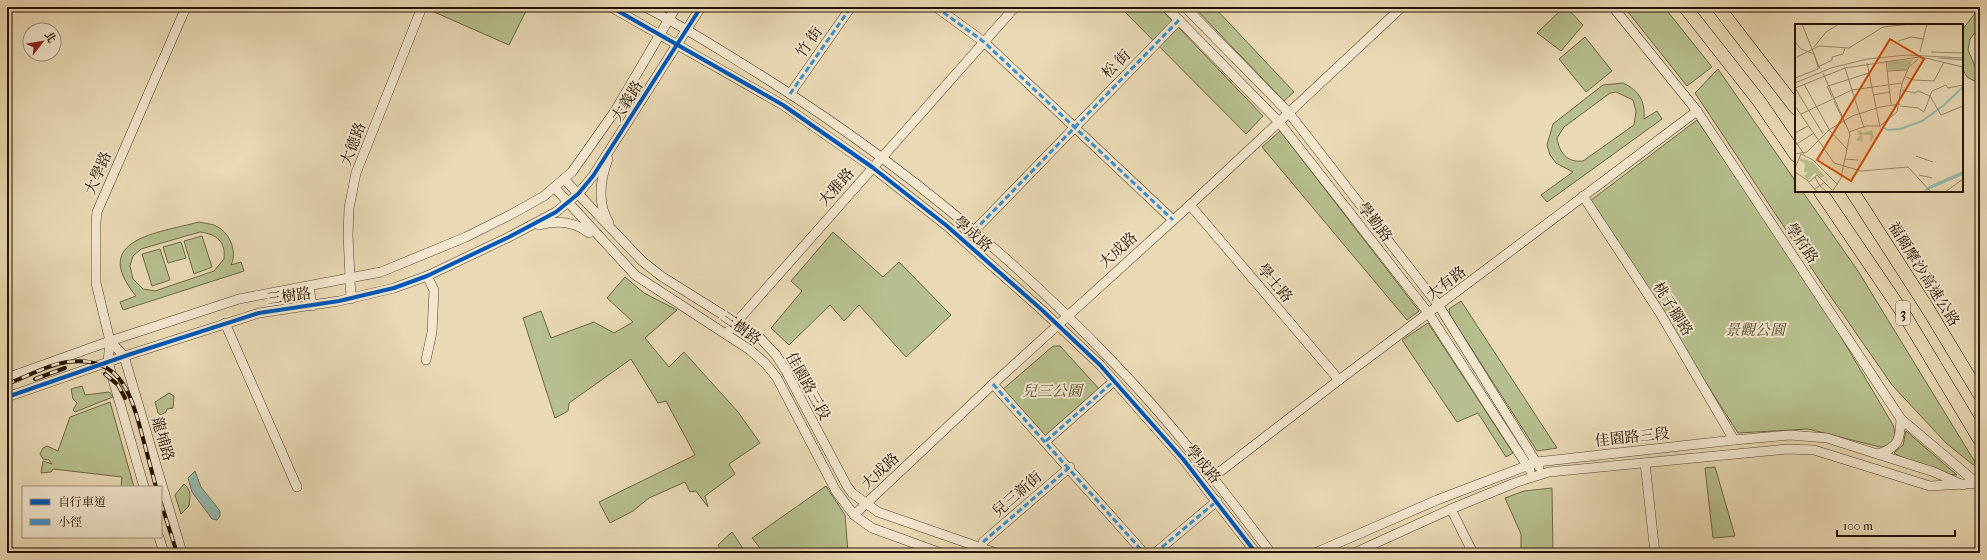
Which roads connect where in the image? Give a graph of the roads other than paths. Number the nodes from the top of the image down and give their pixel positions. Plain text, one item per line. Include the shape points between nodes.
1 (186, 7) edge
2 (422, 7) edge
3 (611, 7) edge
4 (645, 7) edge
5 (676, 7) edge
6 (701, 7) edge
7 (851, 7) edge
8 (936, 7) edge
9 (1015, 7) edge
10 (1166, 7) edge
11 (1186, 7) edge
12 (1402, 7) edge
13 (1613, 7) edge
14 (1685, 7) edge
15 (1718, 7) edge
16 (669, 19) junction
17 (1179, 20) junction
18 (686, 30) junction
19 (660, 34) junction
20 (984, 42) junction
21 (677, 44) junction
22 (790, 94) junction
23 (1795, 107) edge
24 (1696, 111) junction
25 (1289, 113) junction
26 (1279, 122) junction
27 (1074, 127) junction
28 (615, 143) junction
29 (1795, 154) edge
30 (882, 156) junction
31 (872, 167) junction
32 (564, 179) junction
33 (554, 188) junction
34 (1821, 192) edge
35 (1853, 192) edge
36 (578, 194) junction
37 (1583, 196) junction
38 (567, 203) junction
39 (1190, 205) junction
40 (1173, 220) junction
41 (974, 231) junction
42 (615, 233) junction
43 (509, 237) junction
44 (613, 251) junction
45 (427, 276) junction
46 (349, 279) junction
47 (309, 286) junction
48 (351, 299) junction
49 (312, 306) junction
50 (1439, 306) junction
51 (1429, 314) junction
52 (1067, 315) junction
53 (735, 321) junction
54 (225, 323) junction
55 (1058, 325) junction
56 (726, 334) junction
57 (110, 341) junction
58 (124, 356) junction
59 (426, 360) dead end
60 (108, 362) junction
61 (7, 378) edge
62 (1339, 380) junction
63 (1114, 381) junction
64 (993, 384) junction
65 (1980, 395) edge
66 (7, 397) edge
67 (1901, 419) junction
68 (1734, 440) junction
69 (1980, 440) edge
70 (1046, 441) junction
71 (1878, 454) junction
72 (1537, 462) junction
73 (1645, 463) junction
74 (1527, 465) junction
75 (1070, 467) junction
76 (1538, 475) junction
77 (1213, 477) junction
78 (1963, 485) junction
79 (144, 486) edge
80 (1979, 486) edge
81 (296, 487) dead end
82 (1217, 501) junction
83 (866, 504) junction
84 (1451, 509) junction
85 (854, 515) junction
86 (159, 538) edge
87 (983, 542) dead end
88 (164, 553) edge
89 (182, 553) edge
90 (941, 553) edge
91 (996, 553) edge
92 (1144, 553) edge
93 (1155, 553) edge
94 (1256, 553) edge
95 (1271, 553) edge
96 (1315, 553) edge
97 (1354, 553) edge
98 (1472, 553) edge
99 (1655, 553) edge

1 - 57 street, 大學路 via 97,212 96,283
2 - 46 street, 大德路 via 356,173 349,208
3 - 19 street, 學成路
4 - 16 street, 學成路
5 - 16 street, 大義路
6 - 18 street, 大義路
7 - 22 street, 竹 街
8 - 20 street
9 - 20 street, 大雅路
10 - 17 street, 學勤路
11 - 25 street, 學勤路
12 - 25 street, 大成路
13 - 24 street, 學府路
14 - 29 highway via 1760,101
15 - 23 highway
16 - 18 street, 學成路
16 - 19 street, 大義路
17 - 26 street, 學勤路
17 - 27 street, 松 街
18 - 21 street, 大義路
18 - 22 street, 學成路
19 - 21 street, 學成路
19 - 32 street, 大義路 via 599,136
20 - 27 street
20 - 30 street, 大雅路
21 - 28 street, 大義路
21 - 31 street, 學成路 via 783,105
22 - 30 street, 學成路
24 - 37 street, 大有路
24 - 67 street, 學府路
25 - 26 street, 大成路
25 - 50 street, 學勤路
26 - 39 street, 大成路
26 - 51 street, 學勤路
27 - 40 street
27 - 41 street, 松 街
28 - 36 street, 大義路
28 - 42 street via 606,165 601,198 606,218
30 - 31 street, 大雅路
30 - 41 street, 學成路
31 - 53 street, 大雅路
31 - 55 street, 學成路 via 947,226
32 - 33 street, 大義路
32 - 36 street, 佳園路三段
33 - 38 street, 三樹路
33 - 46 street, 三樹路 via 510,215 466,237 381,272
34 - 69 highway, 3 via 1907,319
35 - 65 highway, 福爾摩沙高速公路 / 3
36 - 38 street, 大義路
36 - 42 street, 佳園路三段
37 - 50 street, 大有路
37 - 68 street, 桃子腳路 via 1660,313
38 - 43 street, 三樹路 via 556,212
38 - 44 street, 三樹路
39 - 40 street, 大成路
39 - 62 street, 學士路
40 - 52 street, 大成路
41 - 52 street, 學成路
42 - 53 street, 佳園路三段 via 642,261 661,276
43 - 44 street via 548,223 568,223 582,227
43 - 45 street, 三樹路
44 - 56 street, 三樹路 via 644,283
45 - 48 street, 三樹路
45 - 59 street via 434,290 432,332
46 - 47 street, 三樹路
46 - 48 street, 大德路
47 - 49 street, 三樹路
47 - 57 street, 三樹路 via 239,299
48 - 49 street, 三樹路
49 - 54 street, 三樹路 via 259,313
50 - 51 street, 大有路
50 - 72 street, 學勤路
51 - 62 street, 大有路
51 - 74 street, 學勤路
52 - 55 street, 大成路
52 - 77 street, 學成路 via 1114,363
53 - 56 street, 大雅路
53 - 83 street, 佳園路三段 via 760,338 776,355 847,486
54 - 58 street, 三樹路
54 - 81 street
55 - 63 street, 學成路
55 - 64 street, 大成路
56 - 85 street, 三樹路 via 750,350 777,378 836,491
57 - 58 street, 大學路
57 - 60 street, 龍埔路
57 - 61 street, 三樹路
58 - 60 street, 三樹路
58 - 89 street, 龍埔路
60 - 66 street, 三樹路
60 - 79 street, 龍埔路
62 - 77 street, 大有路
63 - 70 street
63 - 82 street, 學成路
64 - 70 street
64 - 83 street, 大成路
67 - 71 street via 1900,436 1895,446
67 - 80 street, 學府路
68 - 71 street, 佳園路三段 via 1790,434 1826,438
68 - 72 street, 佳園路三段
70 - 75 street
71 - 78 street, 佳園路三段 via 1934,472
72 - 74 street, 佳園路三段
72 - 76 street, 學勤路
73 - 76 street, 佳園路三段
73 - 78 street, 佳園路三段 via 1787,449 1814,450 1930,486
73 - 99 street
74 - 76 street, 學勤路
74 - 96 street, 佳園路三段 via 1437,500
75 - 87 street, 兒三新街
75 - 92 street
76 - 84 street, 佳園路三段
77 - 95 street, 學成路
78 - 80 street, 佳園路三段
82 - 93 street
82 - 94 street, 學成路
83 - 85 street, 大成路
83 - 91 street, 佳園路三段 via 878,512
84 - 97 street, 佳園路三段
84 - 98 street
85 - 90 street via 872,528
86 - 88 street

